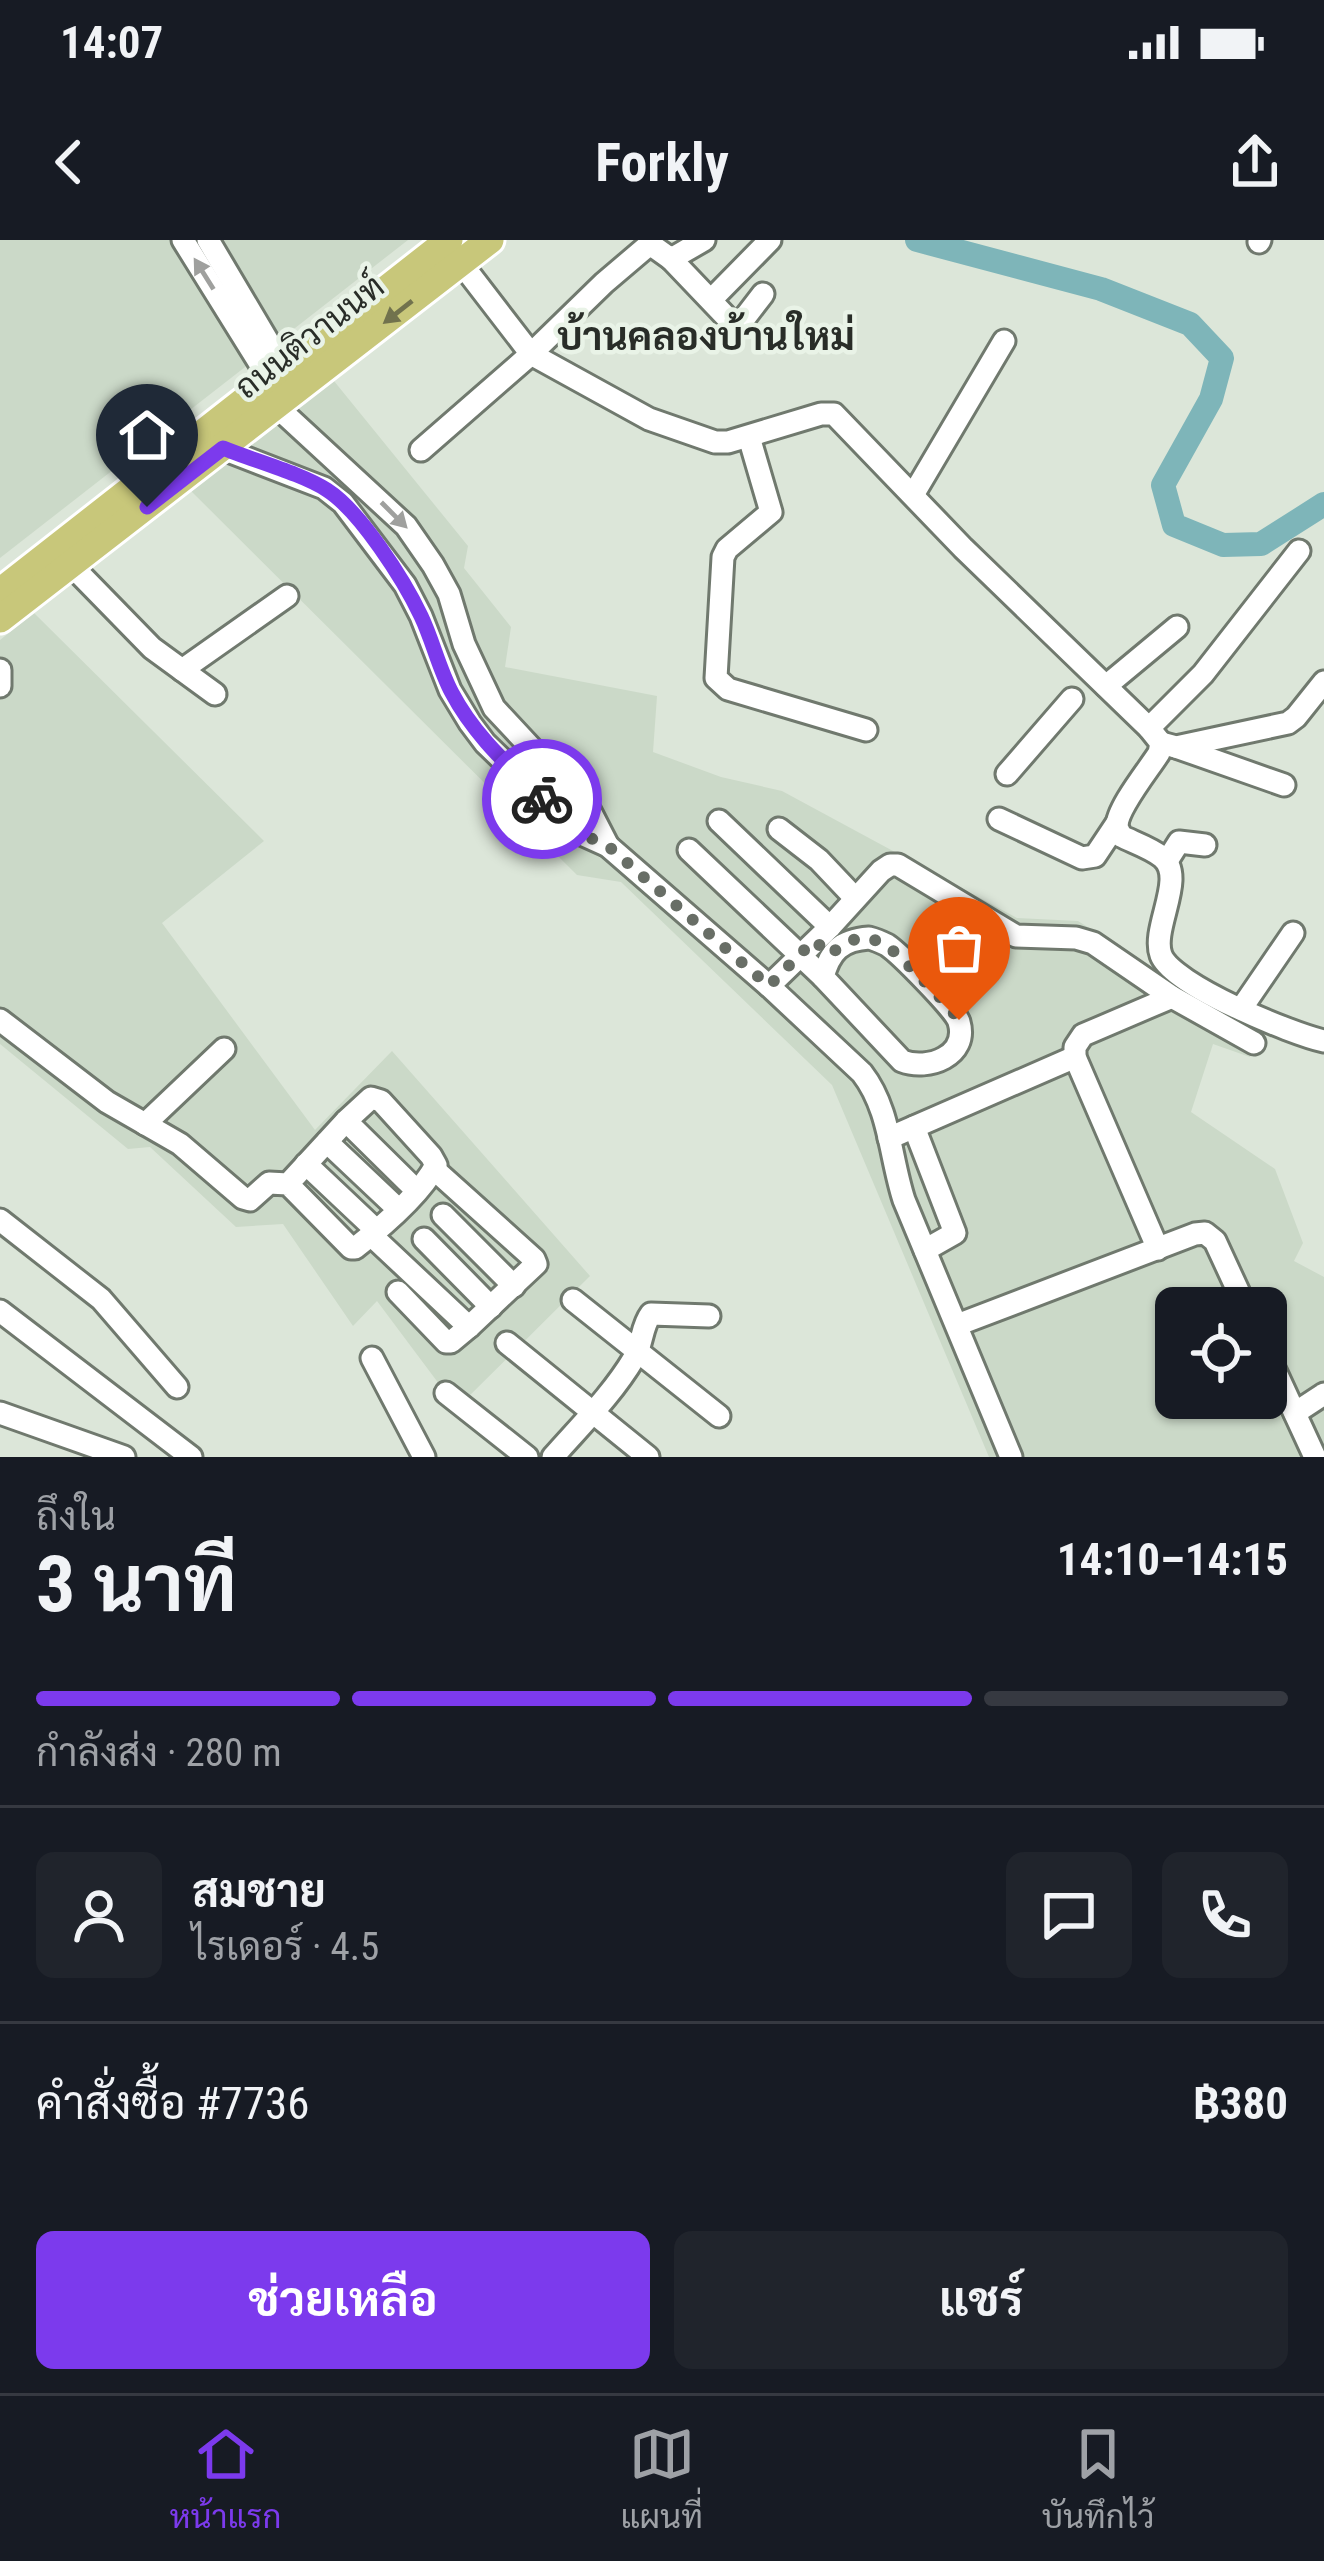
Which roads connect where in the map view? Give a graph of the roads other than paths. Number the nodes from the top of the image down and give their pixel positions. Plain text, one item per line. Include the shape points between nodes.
1 (183, 240) edge
2 (208, 240) edge
3 (490, 240) edge
4 (704, 240) edge
5 (770, 240) edge
6 (455, 252) edge
7 (671, 259) junction
8 (763, 294) dead end
9 (711, 300) junction
10 (1004, 340) dead end
11 (531, 354) junction
12 (277, 386) junction
13 (749, 437) junction
14 (223, 448) junction
15 (421, 450) dead end
16 (363, 485) junction
17 (913, 495) junction
18 (343, 503) junction
19 (1299, 551) dead end
20 (71, 565) junction
21 (0, 592) edge
22 (287, 596) dead end
23 (0, 619) edge
24 (1177, 627) dead end
25 (0, 670) edge
26 (182, 670) junction
27 (1098, 681) junction
28 (1324, 682) edge
29 (0, 686) edge
30 (215, 694) dead end
31 (1072, 699) dead end
32 (866, 730) dead end
33 (1162, 739) junction
34 (1007, 774) dead end
35 (1284, 785) dead end
36 (999, 819) dead end
37 (718, 821) dead end
38 (779, 829) dead end
39 (1106, 839) junction
40 (1204, 845) dead end
41 (608, 846) junction
42 (689, 850) dead end
43 (1167, 861) junction
44 (855, 898) junction
45 (1293, 933) dead end
46 (818, 944) junction
47 (769, 986) junction
48 (1172, 997) junction
49 (1240, 1009) junction
50 (0, 1020) edge
51 (1323, 1038) edge
52 (1254, 1043) dead end
53 (224, 1049) dead end
54 (1076, 1057) junction
55 (346, 1120) junction
56 (145, 1124) junction
57 (914, 1127) junction
58 (889, 1138) junction
59 (327, 1142) junction
60 (306, 1164) junction
61 (435, 1170) junction
62 (288, 1184) junction
63 (416, 1190) junction
64 (398, 1209) junction
65 (443, 1215) dead end
66 (0, 1220) edge
67 (374, 1233) junction
68 (424, 1239) dead end
69 (1158, 1249) junction
70 (925, 1250) junction
71 (514, 1286) junction
72 (1236, 1287) edge
73 (398, 1292) dead end
74 (573, 1300) dead end
75 (491, 1307) junction
76 (0, 1311) edge
77 (709, 1316) dead end
78 (957, 1325) junction
79 (469, 1327) junction
80 (507, 1343) dead end
81 (638, 1353) junction
82 (373, 1358) dead end
83 (177, 1387) dead end
84 (446, 1393) dead end
85 (1324, 1394) edge
86 (1287, 1398) edge
87 (1, 1413) edge
88 (592, 1413) junction
89 (1294, 1413) junction
90 (719, 1416) dead end
91 (124, 1457) edge
92 (191, 1457) edge
93 (424, 1457) edge
94 (526, 1457) edge
95 (553, 1457) edge
96 (648, 1457) edge
97 (1011, 1457) edge
98 (1315, 1457) edge

12 -> 1 street
2 - 12 street
3 - 6 main road, ถนนติวานนท์
4 - 7 street
5 - 9 street
6 - 11 street
6 - 12 main road, ถนนติวานนท์
7 - 9 street
7 - 11 street via 650,244
8 - 9 street via 737,324
10 - 17 street
11 - 13 street via 649,418 715,442
11 - 15 street
12 - 14 main road, ถนนติวานนท์
12 - 16 street
12 - 21 main road, ถนนติวานนท์
13 - 17 street via 834,414
13 - 32 street via 771,512 723,557 716,678 728,689
14 - 18 street
14 - 20 main road, ถนนติวานนท์
16 - 18 street
16 -> 41 street via 434,565 494,708 590,811
17 - 27 street
18 - 41 street via 405,585 470,723 577,832
19 - 33 street
20 - 23 main road, ถนนติวานนท์
20 - 26 street
22 - 26 street
24 - 27 street
25 - 29 street
26 - 30 street
27 - 33 street
28 - 33 street via 1279,727
31 - 34 street
33 - 35 street
33 - 39 street
36 - 39 street via 1082,858
37 - 46 street
38 - 44 street
39 - 43 street via 1120,836
40 - 43 street via 1179,842
41 - 47 street
42 - 46 street
43 - 49 street via 1160,954 1169,968
44 - 46 street
44 - 48 street via 898,865 1016,936 1093,943
45 - 49 street
46 - 46 street via 823,977 902,1060 935,1064 950,1054 959,1020 885,944
46 - 47 street
47 - 58 street via 874,1088
48 - 52 street
48 - 54 street via 1083,1035
49 - 51 street
50 - 56 street
53 - 56 street
54 - 57 street
54 - 69 street
55 - 59 street
55 - 61 street via 371,1098 381,1101
55 - 63 street
56 - 62 street via 243,1198 269,1183
57 - 58 street
57 - 70 street via 955,1233
58 - 70 street
59 - 60 street
59 - 64 street
60 - 62 street
60 - 67 street
61 - 63 street
61 - 71 street via 535,1259
62 - 67 street via 351,1248
63 - 64 street
64 - 67 street
65 - 71 street
66 - 83 street via 101,1299
67 - 79 street
68 - 75 street
69 - 72 street via 1205,1232
69 - 78 street
70 - 78 street
71 - 75 street
73 - 79 street via 446,1342
74 - 81 street
75 - 79 street
76 - 92 street
77 - 81 street via 651,1314
78 - 97 street
80 - 88 street
81 - 88 street
81 - 90 street
82 - 93 street
84 - 94 street
85 - 89 street
86 - 89 street
87 - 91 street
88 - 95 street
88 - 96 street
89 - 98 street

